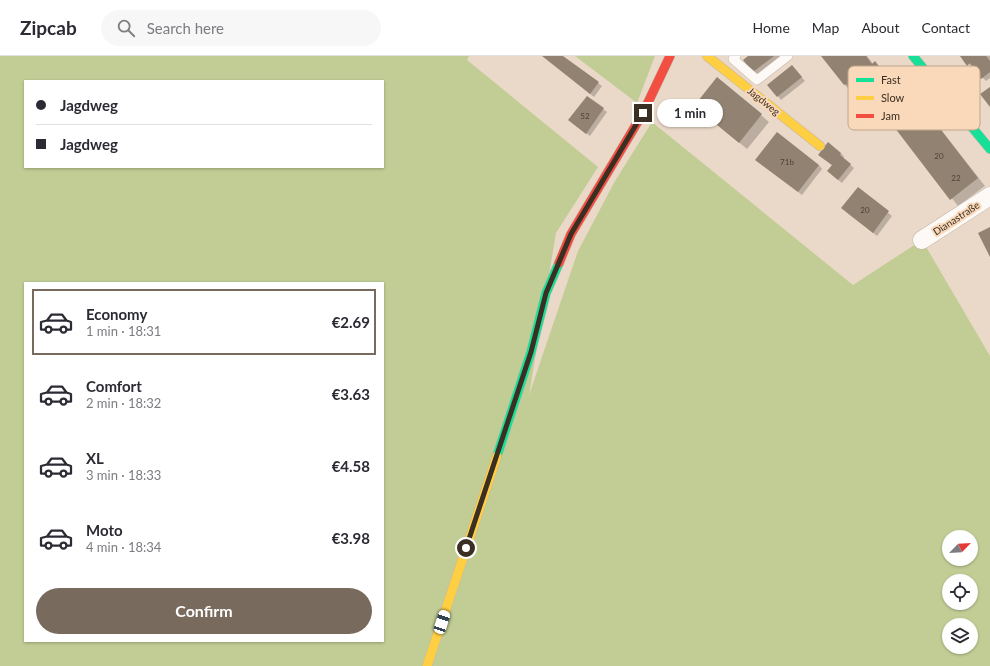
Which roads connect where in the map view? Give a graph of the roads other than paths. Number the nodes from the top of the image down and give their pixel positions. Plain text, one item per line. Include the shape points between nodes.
1 (670, 56) edge
2 (707, 56) edge
3 (736, 56) edge
4 (788, 56) edge
5 (913, 56) edge
6 (921, 66) edge
7 (974, 130) edge
8 (820, 146) dead end
9 (990, 149) edge
10 (990, 196) edge
11 (922, 240) dead end
12 (427, 666) edge

1 - 12 street via 643,113 571,234 546,293 531,352
2 - 8 street, Jagdweg
3 - 4 lane via 733,59 757,80
5 - 6 street
7 - 9 street
10 - 11 street, Dianastraße

